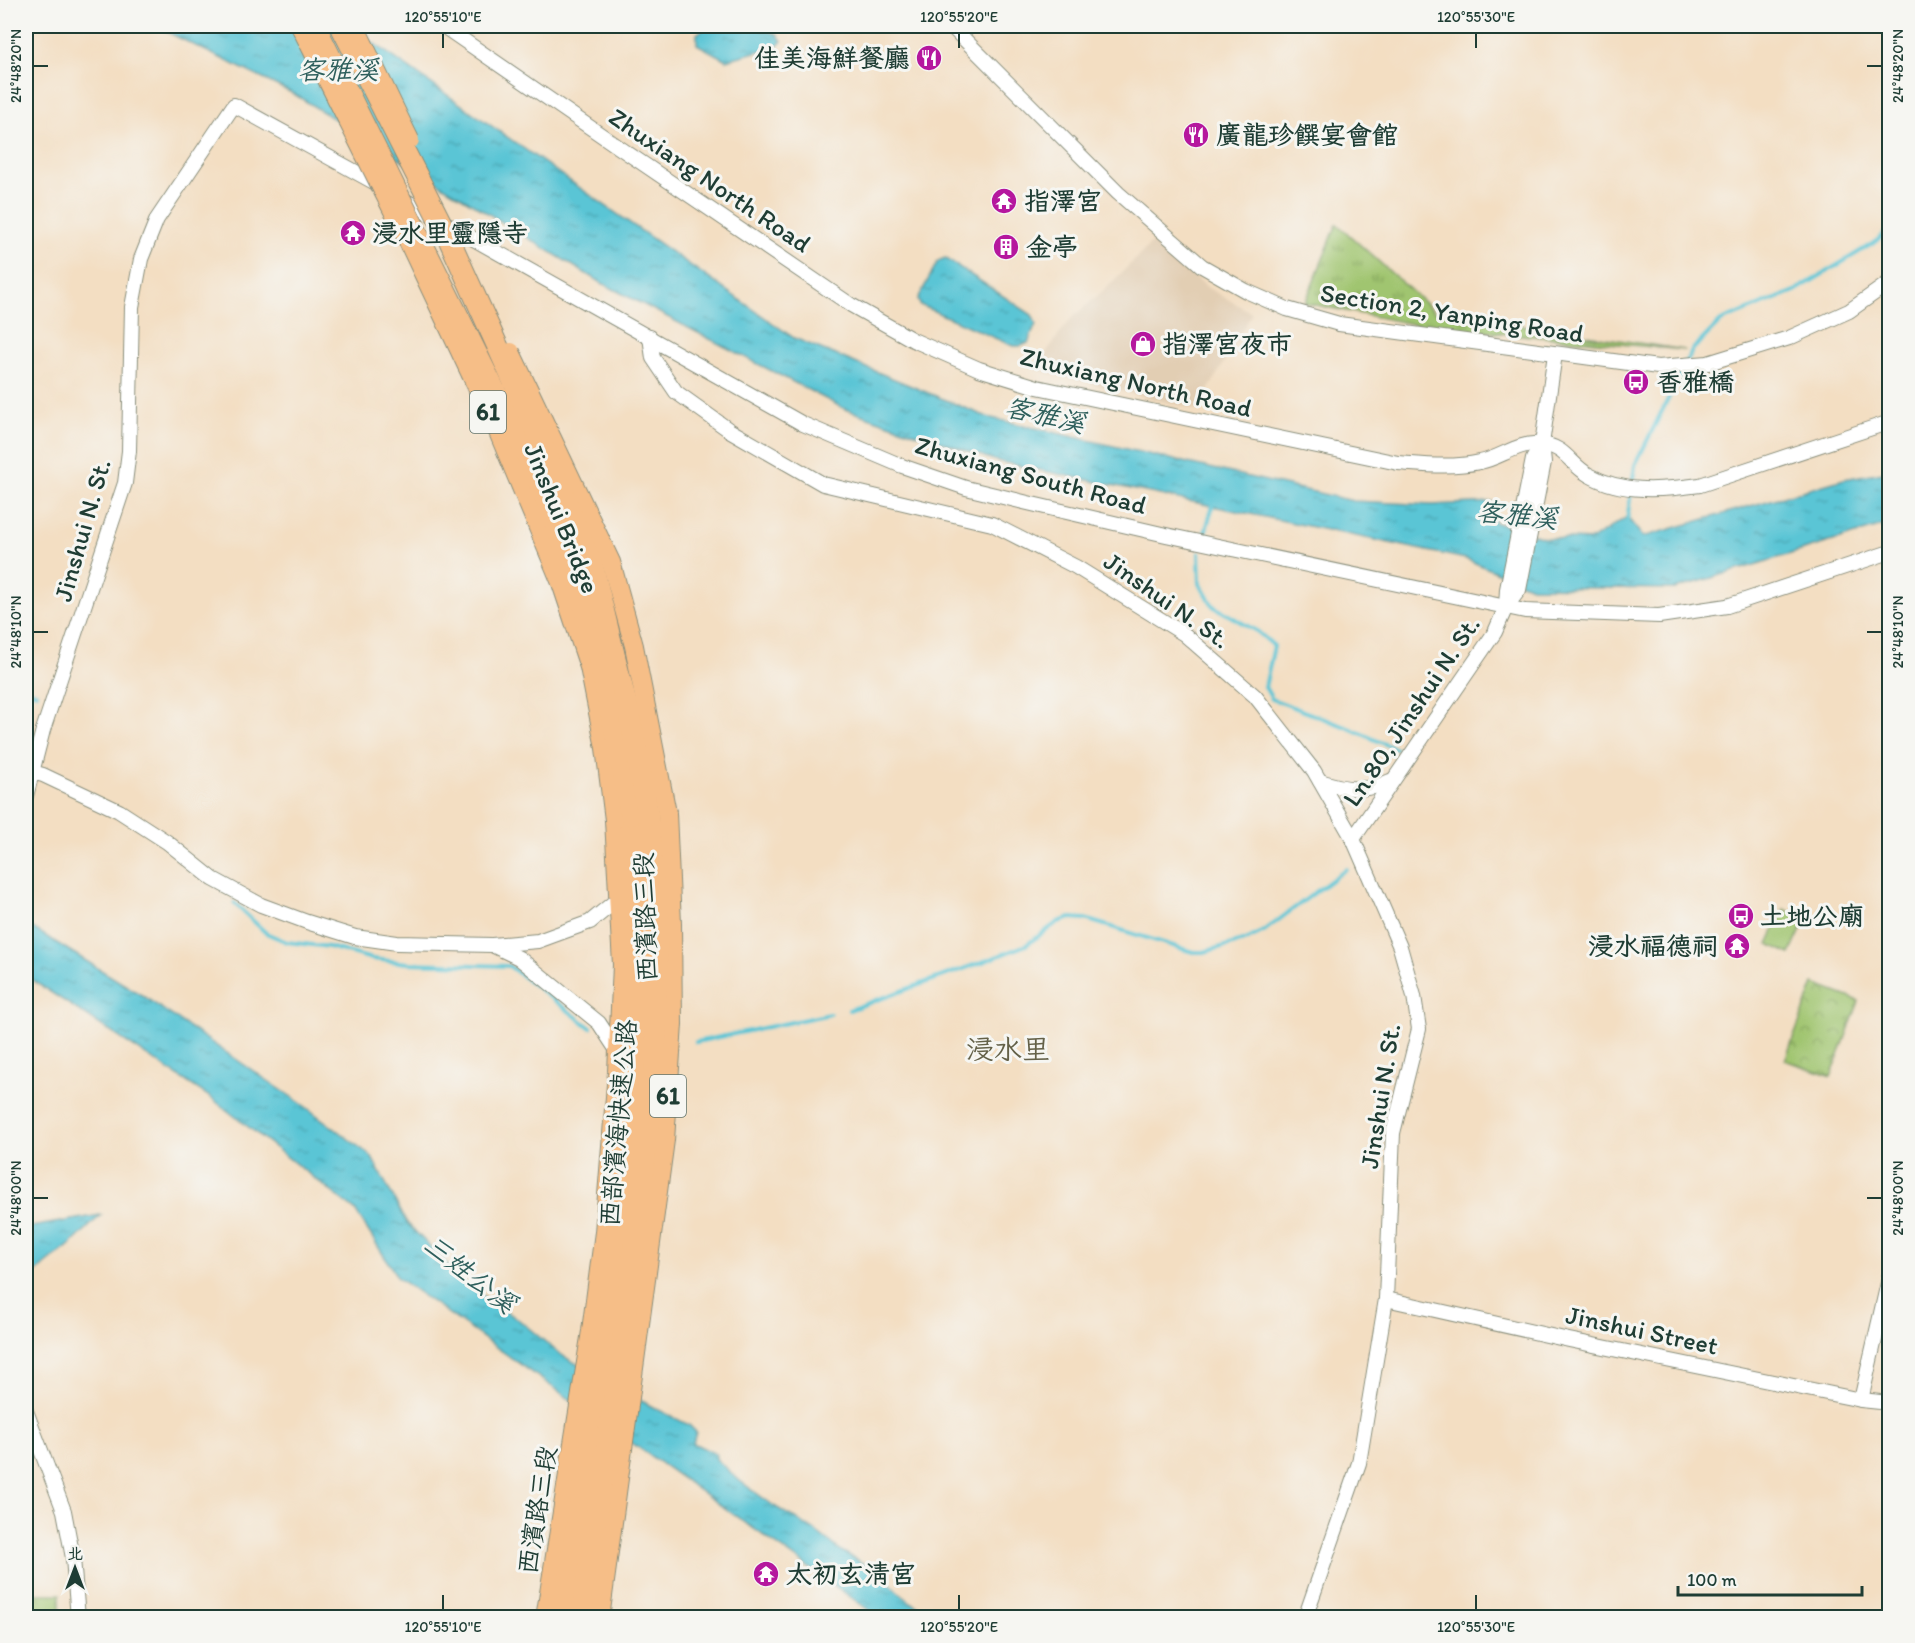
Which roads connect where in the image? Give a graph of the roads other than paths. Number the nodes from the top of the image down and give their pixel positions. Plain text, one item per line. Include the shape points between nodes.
1 (300, 26) edge
2 (315, 26) edge
3 (341, 26) edge
4 (355, 26) edge
5 (443, 26) edge
6 (951, 26) edge
7 (234, 105) joint
8 (1890, 282) edge
9 (650, 337) junction
10 (1555, 354) junction
11 (1890, 422) edge
12 (1542, 444) junction
13 (1890, 552) edge
14 (1506, 607) junction
15 (32, 772) junction
16 (1392, 780) junction
17 (1320, 782) junction
18 (26, 796) edge
19 (640, 816) junction
20 (1353, 839) junction
21 (618, 899) junction
22 (492, 945) junction
23 (618, 1052) junction
24 (1890, 1274) edge
25 (1386, 1299) junction
26 (618, 1365) junction
27 (1861, 1400) junction
28 (1890, 1403) edge
29 (26, 1411) edge
30 (601, 1425) junction
31 (574, 1540) junction
32 (78, 1617) edge
33 (545, 1617) edge
34 (557, 1617) edge
35 (562, 1617) edge
36 (581, 1617) edge
37 (600, 1617) edge
38 (1305, 1617) edge

1 - 19 main road, Jinshui Bridge / 61, bridge via 498,432 561,582 589,667 604,748
2 - 19 highway, Jinshui Bridge / 61, bridge via 534,470 575,574
3 - 19 highway, Jinshui Bridge / 61, bridge via 449,239 550,462 593,568 633,732
4 - 19 main road, Jinshui Bridge / 61, bridge via 611,562 634,646
5 - 12 street, Zhuxiang North Road via 851,304 913,340 979,369 1096,401 1398,463 1479,463 1527,444
6 - 10 street, Section 2, Yanping Road via 1118,193 1202,266 1246,291 1287,309 1339,324
7 - 9 street, Zhuxiang South Road
7 - 15 street, Jinshui N. St. via 157,219 141,259 132,307 125,483
8 - 10 street, Section 2, Yanping Road via 1849,311 1790,338 1708,363 1658,367
9 - 14 street, Zhuxiang South Road via 803,424 966,488
9 - 17 street, Jinshui N. St. via 653,358 676,392 729,430 823,484 992,524 1076,567 1184,634 1256,696
10 - 12 street
11 - 12 street via 1700,485 1672,489 1616,486 1590,476 1561,450
12 - 14 street
13 - 14 street, Zhuxiang South Road via 1727,606 1659,616
14 - 16 street, Ln.80, Jinshui N. St. via 1496,632
15 - 18 street, Jinshui N. St.
15 - 22 street via 119,811 167,842 213,879 261,905 298,919 355,937 397,943
16 - 17 street via 1378,788 1360,789
16 - 20 street, Ln.80, Jinshui N. St.
17 - 20 street, Jinshui N. St.
19 - 21 main road, 西濱路三段 / 61
19 - 26 highway, 西部濱海快速公路 / 61 via 637,1080
19 - 26 main road, 西濱路三段 / 61 via 672,924 673,1024 665,1140
20 - 25 street, Jinshui N. St. via 1400,947 1419,1029 1393,1133
21 - 22 street via 590,922 538,941
21 - 23 main road, 西濱路三段 / 61 via 622,965
22 - 23 street via 519,958 599,1023
23 - 30 main road, 西濱路三段 / 61 via 604,1232 591,1331
24 - 27 street
25 - 27 street, Jinshui Street
25 - 38 street, Jinshui N. St. via 1359,1463
26 - 30 highway, 61
26 - 30 main road, 61
27 - 28 street, Jinshui Street
29 - 32 street via 64,1511
30 - 31 highway, 61
30 - 33 main road, 西濱路三段 / 61
30 - 36 highway, 61
30 - 37 main road, 61
31 - 34 highway
31 - 35 highway, 61

